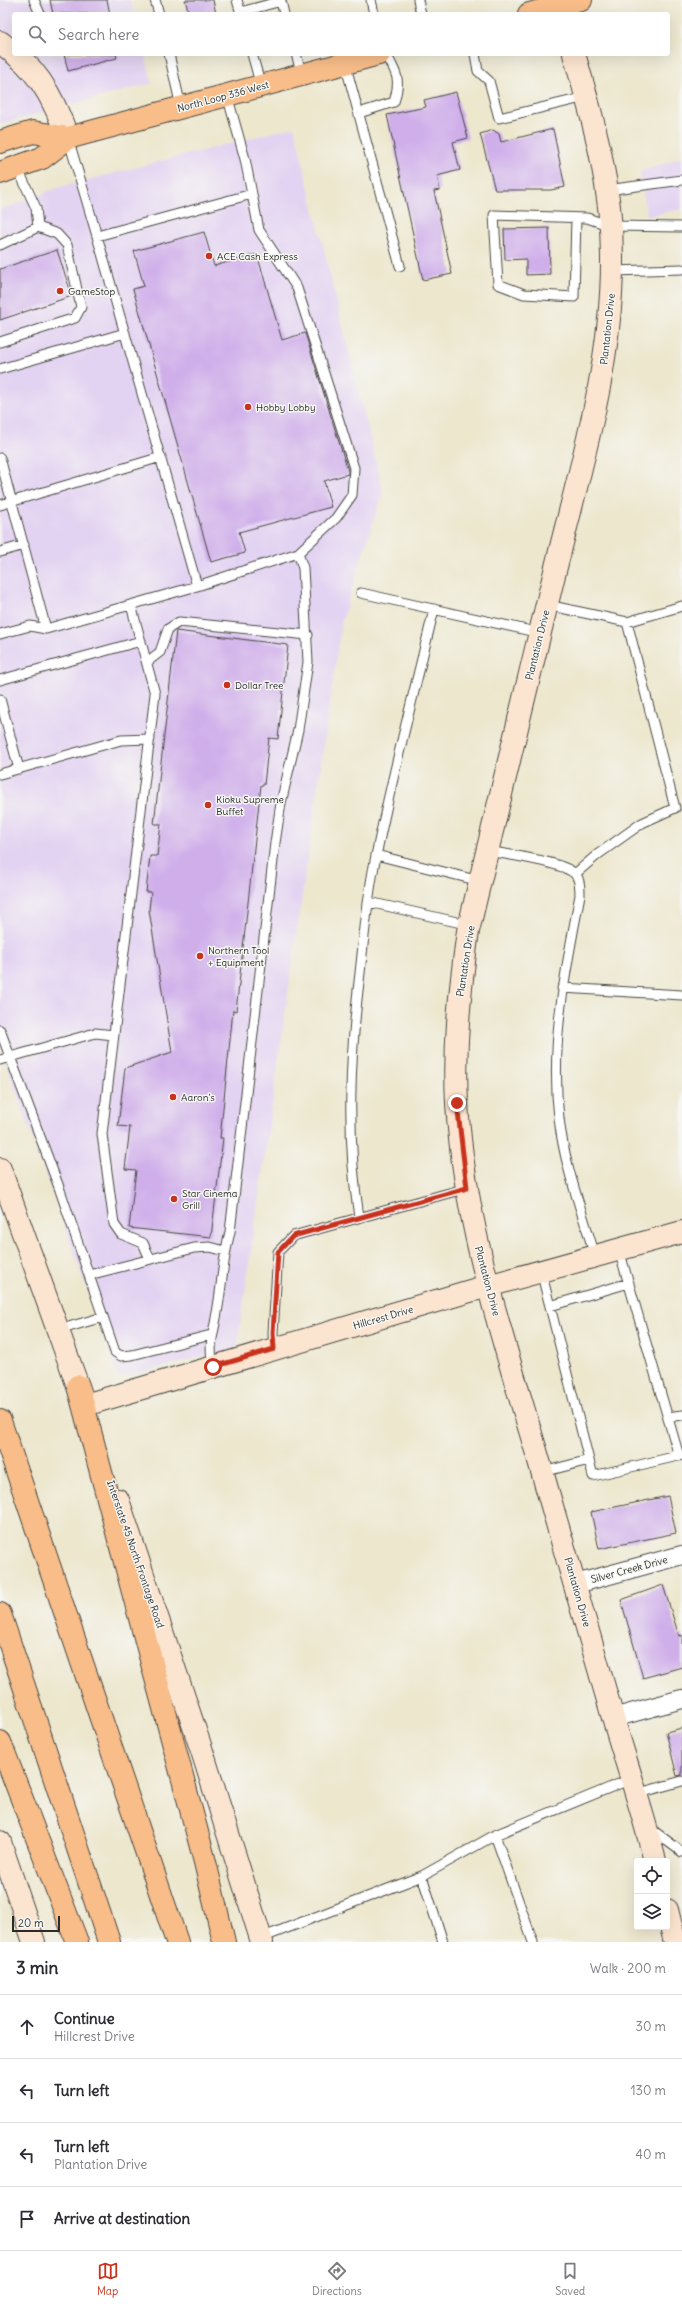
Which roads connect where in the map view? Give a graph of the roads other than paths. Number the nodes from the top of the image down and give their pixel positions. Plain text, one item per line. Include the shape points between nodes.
1 (34, 0) edge
2 (156, 0) edge
3 (237, 0) edge
4 (371, 0) edge
5 (418, 0) edge
6 (581, 0) edge
7 (559, 7) edge
8 (39, 12) edge
9 (159, 12) edge
10 (241, 12) edge
11 (244, 12) edge
12 (284, 12) edge
13 (374, 12) edge
14 (421, 12) edge
15 (538, 12) edge
16 (0, 42) edge
17 (12, 50) edge
18 (22, 56) edge
19 (169, 56) edge
20 (253, 56) edge
21 (297, 56) edge
22 (372, 56) edge
23 (387, 56) edge
24 (475, 56) edge
25 (575, 56) edge
26 (346, 63) junction
27 (302, 75) junction
28 (261, 86) junction
29 (227, 95) junction
30 (587, 97) junction
31 (181, 107) junction
32 (359, 113) junction
33 (68, 138) junction
34 (0, 142) edge
35 (8, 170) edge
36 (682, 180) edge
37 (607, 190) junction
38 (252, 194) junction
39 (576, 218) junction
40 (611, 226) junction
41 (38, 227) junction
42 (682, 227) edge
43 (97, 236) junction
44 (0, 245) edge
45 (400, 266) dead end
46 (682, 269) edge
47 (612, 271) junction
48 (125, 333) junction
49 (0, 342) edge
50 (0, 369) edge
51 (161, 457) junction
52 (0, 458) edge
53 (12, 502) junction
54 (0, 505) edge
55 (24, 545) junction
56 (0, 552) edge
57 (298, 553) junction
58 (198, 586) junction
59 (361, 593) dead end
60 (131, 605) junction
61 (547, 605) junction
62 (682, 606) edge
63 (434, 609) junction
64 (627, 622) junction
65 (46, 629) junction
66 (540, 633) junction
67 (0, 634) edge
68 (308, 635) junction
69 (141, 641) junction
70 (147, 662) junction
71 (0, 680) edge
72 (0, 699) edge
73 (150, 739) junction
74 (19, 769) junction
75 (0, 774) edge
76 (487, 851) junction
77 (376, 855) junction
78 (575, 874) junction
79 (480, 881) junction
80 (369, 902) junction
81 (470, 925) junction
82 (562, 988) junction
83 (682, 995) edge
84 (0, 1030) edge
85 (114, 1035) junction
86 (10, 1058) junction
87 (0, 1060) edge
88 (0, 1169) edge
89 (467, 1188) junction
90 (359, 1217) junction
91 (682, 1232) edge
92 (619, 1249) junction
93 (225, 1251) junction
94 (595, 1256) junction
95 (150, 1259) junction
96 (541, 1271) junction
97 (89, 1275) junction
98 (629, 1283) junction
99 (488, 1286) junction
100 (550, 1306) junction
101 (103, 1317) junction
102 (58, 1330) junction
103 (211, 1335) junction
104 (274, 1349) junction
105 (213, 1367) junction
106 (81, 1395) junction
107 (682, 1415) edge
108 (668, 1417) junction
109 (0, 1421) edge
110 (681, 1455) edge
111 (589, 1460) junction
112 (543, 1472) junction
113 (682, 1555) edge
114 (576, 1584) junction
115 (0, 1614) edge
116 (682, 1699) edge
117 (613, 1718) junction
118 (0, 1742) edge
119 (682, 1781) edge
120 (634, 1786) junction
121 (645, 1824) junction
122 (495, 1835) junction
123 (0, 1842) edge
124 (682, 1852) edge
125 (654, 1858) edge
126 (422, 1876) junction
127 (670, 1922) edge
128 (262, 1940) edge
129 (34, 1942) edge
130 (77, 1942) edge
131 (109, 1942) edge
132 (176, 1942) edge
133 (224, 1942) edge
134 (443, 1942) edge
135 (533, 1942) edge
136 (675, 1942) edge

1 - 8 lane
2 - 9 lane
3 - 10 lane
4 - 13 lane
5 - 14 lane
6 - 7 main road
7 - 15 main road
11 - 12 lane via 281,1
16 - 17 street
18 - 33 street via 43,83
19 - 31 lane
20 - 28 lane
21 - 27 lane
22 - 26 main road, North Loop 336 West
23 - 32 lane via 396,72 399,85 394,102
24 - 30 lane via 478,71 489,81 499,118
25 - 30 street, Plantation Drive
26 - 27 main road, North Loop 336 West
26 - 32 lane
27 - 28 main road, North Loop 336 West
28 - 29 main road, North Loop 336 West
29 - 31 main road, North Loop 336 West
29 - 38 lane
30 - 37 street, Plantation Drive via 603,161
31 - 33 main road, North Loop 336 West
32 - 45 lane
33 - 34 main road, North Loop 336 West via 33,132
33 - 35 main road, North Loop 336 West via 42,158
33 - 43 lane
35 - 41 lane via 36,208
36 - 37 lane
37 - 40 street, Plantation Drive
38 - 43 lane
38 - 57 lane via 259,230 297,288 354,468 352,495 336,518
39 - 39 lane via 494,215 498,284 524,294 574,297
39 - 40 lane via 586,218
40 - 42 lane
40 - 47 street, Plantation Drive
41 - 44 lane
41 - 49 lane via 56,234 67,245 81,307 75,318
43 - 48 lane
46 - 47 lane
47 - 61 street, Plantation Drive via 603,367
48 - 50 lane
48 - 51 lane
51 - 53 lane
51 - 58 lane
52 - 53 lane
53 - 54 lane
53 - 55 lane
55 - 56 lane
55 - 65 lane
57 - 58 lane
57 - 68 lane via 303,568
58 - 60 lane
59 - 63 lane
60 - 65 lane
60 - 69 lane
61 - 64 lane
61 - 66 street, Plantation Drive
62 - 64 lane
63 - 66 lane
63 - 77 lane
64 - 78 lane via 675,808 642,823
65 - 67 lane via 30,626
66 - 76 street, Plantation Drive
68 - 70 lane via 179,622 168,629 160,652
68 - 93 lane via 308,662 298,730 281,803 275,843 230,1232
69 - 70 lane
69 - 71 lane
70 - 73 lane via 155,694
72 - 74 lane
73 - 74 lane via 121,740
73 - 85 lane
74 - 75 lane
76 - 78 lane via 528,858
76 - 79 street, Plantation Drive
77 - 79 lane
77 - 80 lane
78 - 82 lane via 580,895
79 - 81 street, Plantation Drive
80 - 81 lane
80 - 90 lane via 352,1039 349,1106
81 - 89 street, Plantation Drive via 459,995 456,1048 457,1103
82 - 83 lane
82 - 94 lane via 555,1078 559,1118 564,1151
84 - 86 lane
85 - 86 lane via 95,1033
85 - 95 lane via 102,1134 114,1224 121,1234 143,1243
86 - 87 lane
86 - 97 lane
88 - 102 street, Interstate 45 North Frontage Road
89 - 90 lane
89 - 99 street, Plantation Drive
90 - 104 lane via 293,1236 278,1252
91 - 92 street, Hillcrest Drive
92 - 94 street, Hillcrest Drive
92 - 98 lane
93 - 95 lane via 210,1247 194,1248
93 - 103 lane via 216,1319
94 - 96 street, Hillcrest Drive
95 - 97 lane
96 - 99 street, Hillcrest Drive
96 - 100 lane
97 - 101 lane
98 - 100 lane
98 - 108 lane
99 - 104 street, Hillcrest Drive
99 - 112 street, Plantation Drive
100 - 111 lane
101 - 102 lane
101 - 103 lane via 115,1352 121,1356
102 - 106 street, Interstate 45 North Frontage Road
103 - 105 lane via 209,1347
104 - 105 street, Hillcrest Drive
105 - 106 street, Hillcrest Drive
106 - 128 street, Interstate 45 North Frontage Road via 202,1751
106 - 133 main road via 206,1862
107 - 108 lane
108 - 110 lane
109 - 132 main road
110 - 111 lane via 593,1476
111 - 112 lane
112 - 114 street, Plantation Drive
113 - 114 street, Silver Creek Drive
114 - 117 street, Plantation Drive
115 - 131 main road
116 - 117 street
117 - 120 street, Plantation Drive
118 - 130 main road
119 - 120 lane
120 - 121 street, Plantation Drive
120 - 122 lane
121 - 124 lane
121 - 125 street, Plantation Drive
122 - 126 lane
122 - 135 lane
123 - 129 street
126 - 128 lane
126 - 134 lane
127 - 136 street

